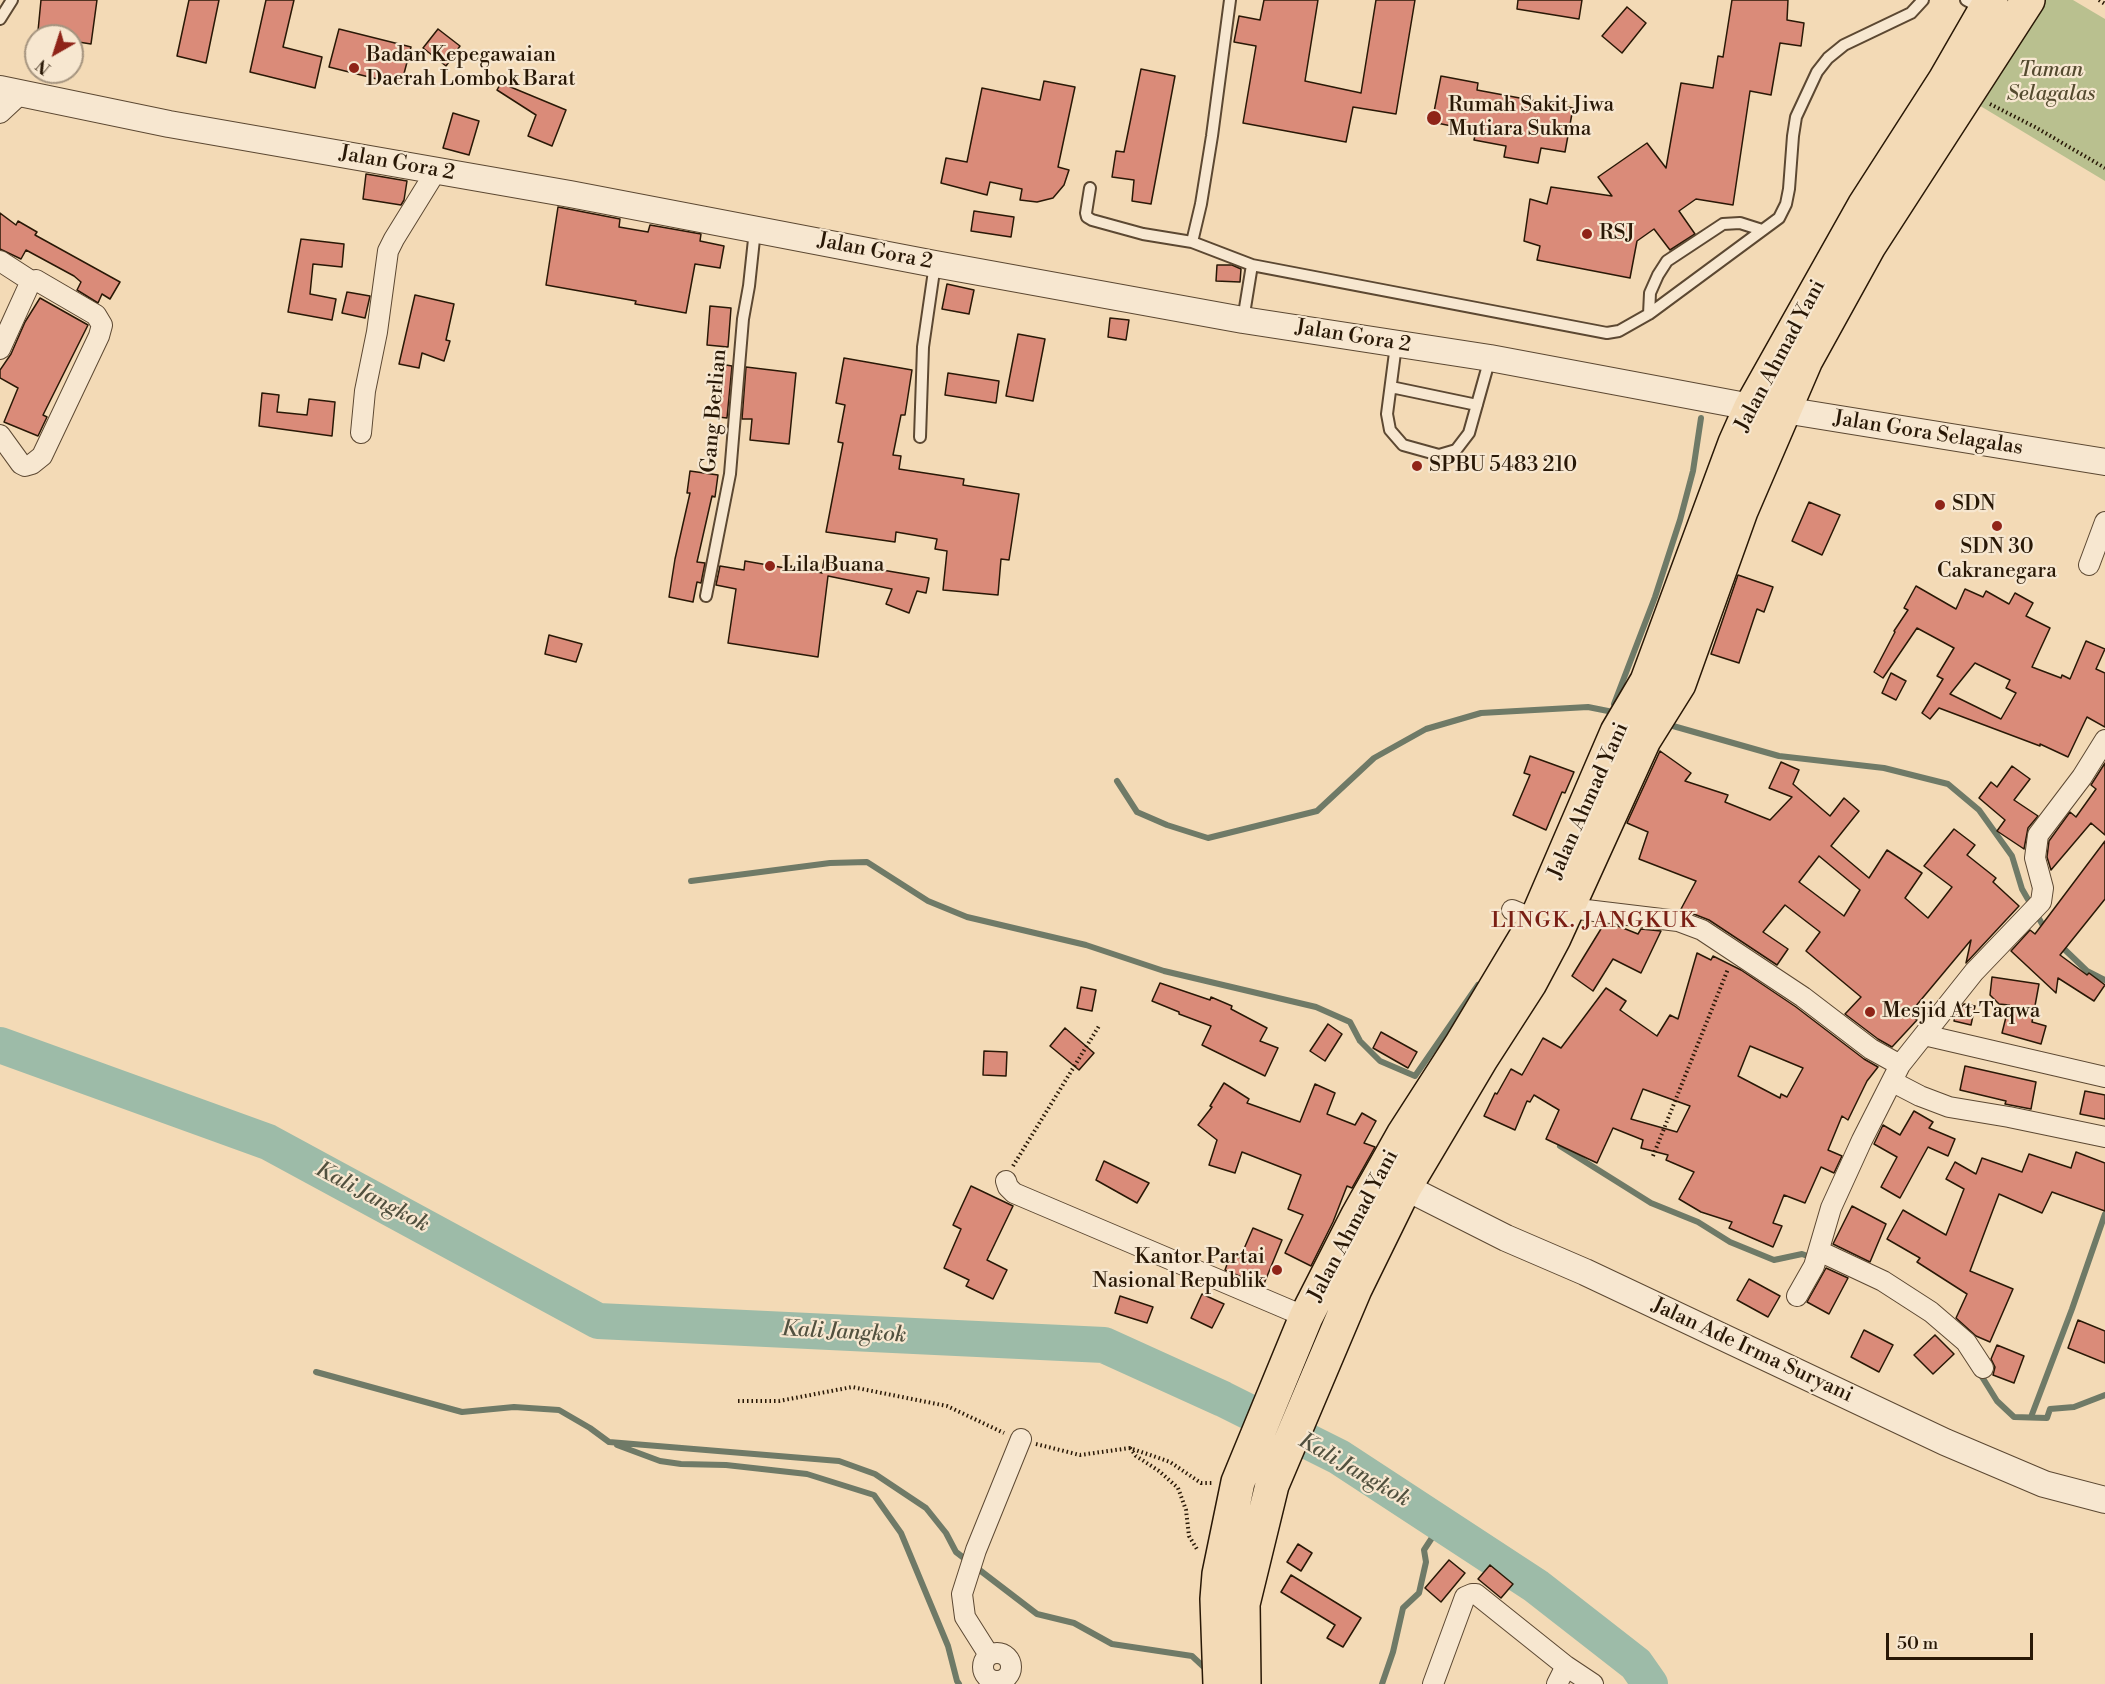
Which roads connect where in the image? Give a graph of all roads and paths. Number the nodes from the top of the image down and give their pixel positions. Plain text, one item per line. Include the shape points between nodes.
1 (12, 0) edge
2 (1230, 0) edge
3 (1923, 0) edge
4 (2028, 0) edge
5 (2099, 0) edge
6 (1981, 4) edge
7 (2105, 4) edge
8 (0, 19) edge
9 (1970, 90) junction
10 (9, 91) edge
11 (0, 113) edge
12 (2105, 168) edge
13 (436, 171) junction
14 (1090, 188) dead end
15 (755, 230) junction
16 (1762, 230) junction
17 (1192, 242) junction
18 (0, 261) edge
19 (935, 264) junction
20 (1252, 265) junction
21 (32, 281) junction
22 (1649, 314) junction
23 (1243, 320) junction
24 (1396, 344) junction
25 (0, 349) edge
26 (1490, 358) junction
27 (1391, 387) junction
28 (1478, 405) junction
29 (1751, 407) junction
30 (1784, 410) junction
31 (361, 433) dead end
32 (0, 435) edge
33 (920, 437) dead end
34 (2105, 462) edge
35 (2105, 522) edge
36 (2089, 565) dead end
37 (706, 596) dead end
38 (1676, 662) junction
39 (1630, 736) junction
40 (2105, 740) edge
41 (1608, 786) junction
42 (1569, 905) junction
43 (1735, 952) junction
44 (1099, 1026) dead end
45 (1924, 1035) junction
46 (1896, 1073) junction
47 (2105, 1077) edge
48 (2105, 1137) edge
49 (1653, 1156) dead end
50 (1006, 1180) joint
51 (1405, 1187) junction
52 (1817, 1258) junction
53 (1797, 1296) dead end
54 (1302, 1327) junction
55 (1983, 1368) dead end
56 (738, 1401) dead end
57 (1021, 1439) junction
58 (1130, 1448) junction
59 (1238, 1482) junction
60 (2105, 1500) edge
61 (1220, 1567) junction
62 (1566, 1666) junction
63 (1000, 1681) edge
64 (1220, 1684) edge
65 (1244, 1684) edge
66 (1433, 1684) edge
67 (1557, 1684) edge
68 (1593, 1684) edge

1 - 8 lane
2 - 17 lane via 1212,136
3 - 16 lane via 1911,13 1844,45 1817,72 1796,117 1786,204 1779,218
4 - 9 highway
5 - 7 path
6 - 29 highway, Jalan Ahmad Yani via 1945,80 1864,206
9 - 12 path
9 - 30 highway via 1869,246 1799,373
10 - 11 street via 14,100
10 - 13 street, Jalan Gora 2
13 - 15 street, Jalan Gora 2
13 - 31 street via 388,251
14 - 17 lane via 1086,213 1092,220
15 - 19 street, Jalan Gora 2
15 - 37 lane, Gang Berlian via 730,474
16 - 22 lane
16 - 22 lane via 1740,224 1724,225 1667,261 1650,293
17 - 20 lane
18 - 21 street
19 - 23 street, Jalan Gora 2
19 - 33 lane via 923,347
20 - 22 lane via 1607,333
20 - 23 lane
21 - 25 street
21 - 32 street via 92,312 101,322 102,331 42,456 25,466
23 - 24 street, Jalan Gora 2
24 - 26 street, Jalan Gora 2
24 - 27 lane
26 - 28 lane
26 - 29 street, Jalan Gora 2
27 - 28 lane
27 - 28 lane via 1387,414 1390,430 1403,445 1438,455 1456,450 1469,433
29 - 30 street, Jalan Gora Selagalas
29 - 38 highway, Jalan Ahmad Yani via 1732,450
30 - 34 street, Jalan Gora Selagalas
30 - 38 highway
35 - 36 street
38 - 39 highway
38 - 39 highway, Jalan Ahmad Yani via 1647,681
39 - 41 highway
40 - 45 street via 2038,835 2035,858 2043,888 2042,902 1974,972
41 - 42 highway
41 - 54 highway, Jalan Ahmad Yani via 1525,916 1461,1045 1403,1135
42 - 43 street via 1678,921 1702,930
42 - 51 highway via 1530,983
43 - 46 street via 1803,997
43 - 49 path
44 - 50 path
45 - 46 street
45 - 47 street
46 - 48 street via 1920,1096 1949,1107
46 - 52 street via 1831,1208
50 - 54 street via 1014,1193
51 - 60 street, Jalan Ade Irma Suryani via 1506,1238 1946,1442 2044,1484
51 - 65 highway via 1355,1290 1272,1485 1243,1604
52 - 53 street
52 - 55 street via 1884,1281 1931,1312 1966,1342
54 - 59 highway, Jalan Ahmad Yani
56 - 57 path via 779,1401 852,1387 947,1406
57 - 58 path via 1080,1455
57 - 63 street via 962,1594 965,1617 989,1655 997,1652 1010,1661 1010,1669
58 - 59 path via 1170,1462 1201,1484
58 - 61 path via 1178,1488 1189,1536 1198,1552
59 - 61 highway, Jalan Ahmad Yani
61 - 64 highway, Jalan Ahmad Yani
62 - 66 street via 1472,1593 1465,1597
62 - 67 street
62 - 68 street

